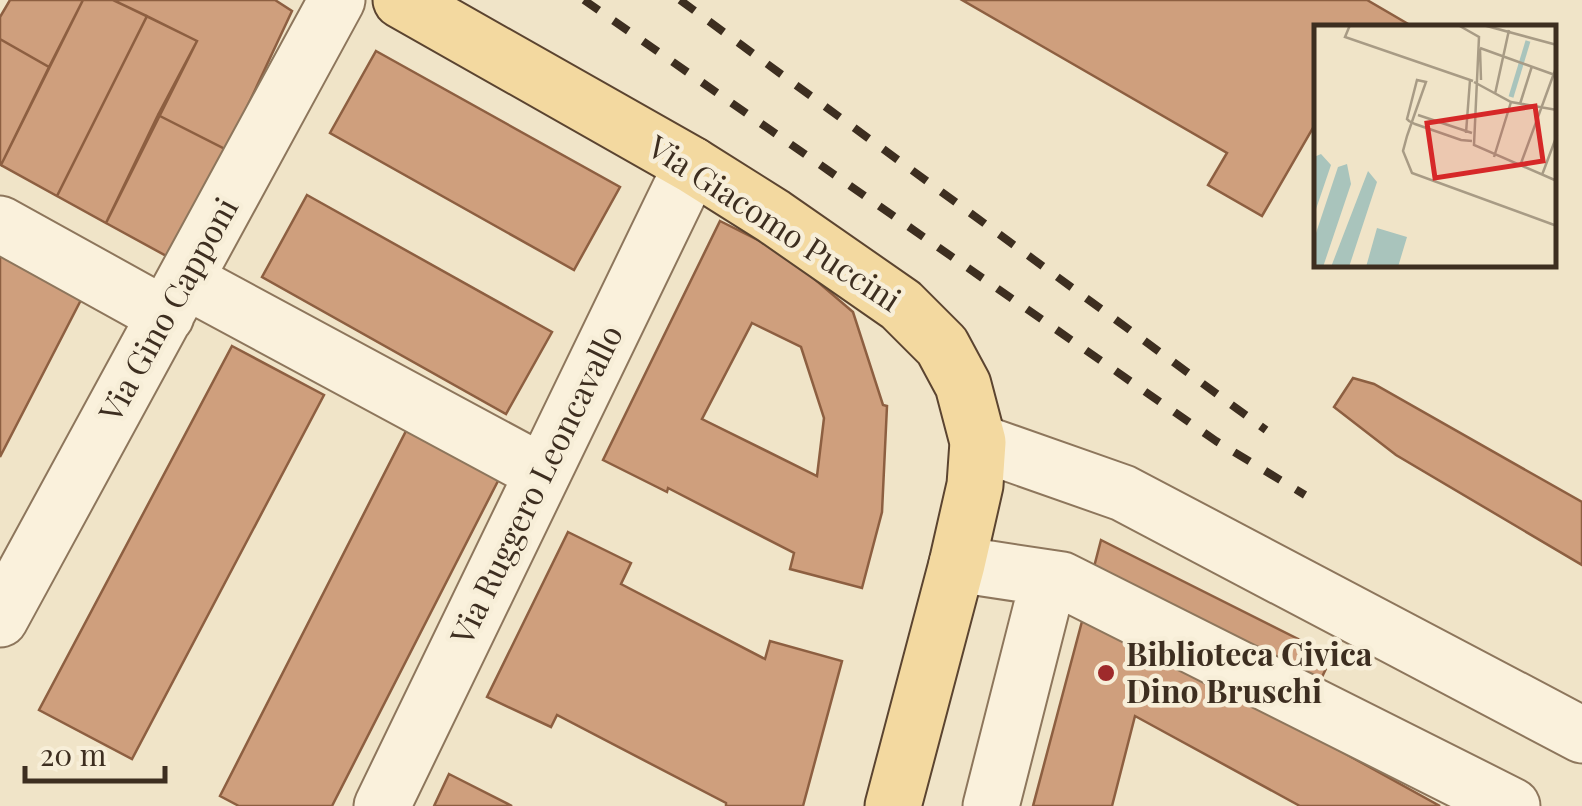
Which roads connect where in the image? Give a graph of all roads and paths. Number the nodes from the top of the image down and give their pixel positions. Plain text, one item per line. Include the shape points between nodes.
1 (337, 0) edge
2 (401, 0) edge
3 (692, 165) junction
4 (0, 224) edge
5 (175, 298) junction
6 (978, 442) junction
7 (543, 474) junction
8 (20, 536) edge
9 (957, 564) junction
10 (1049, 578) junction
11 (0, 619) edge
12 (1582, 735) edge
13 (382, 806) edge
14 (892, 806) edge
15 (991, 806) edge
16 (1512, 806) edge

1 - 5 street, Via Gino Capponi
2 - 3 main road, Via Giacomo Puccini
3 - 6 main road, Via Giacomo Puccini via 902,305 942,346 963,386
3 - 7 street, Via Ruggero Leoncavallo
4 - 5 street
5 - 7 street
5 - 8 street, Via Gino Capponi
6 - 9 main road, Via Giacomo Puccini
6 - 12 street via 1124,493
7 - 13 street, Via Ruggero Leoncavallo
8 - 11 street, Via Gino Capponi
9 - 10 street
9 - 14 main road, Via Giacomo Puccini
10 - 15 street
10 - 16 street

